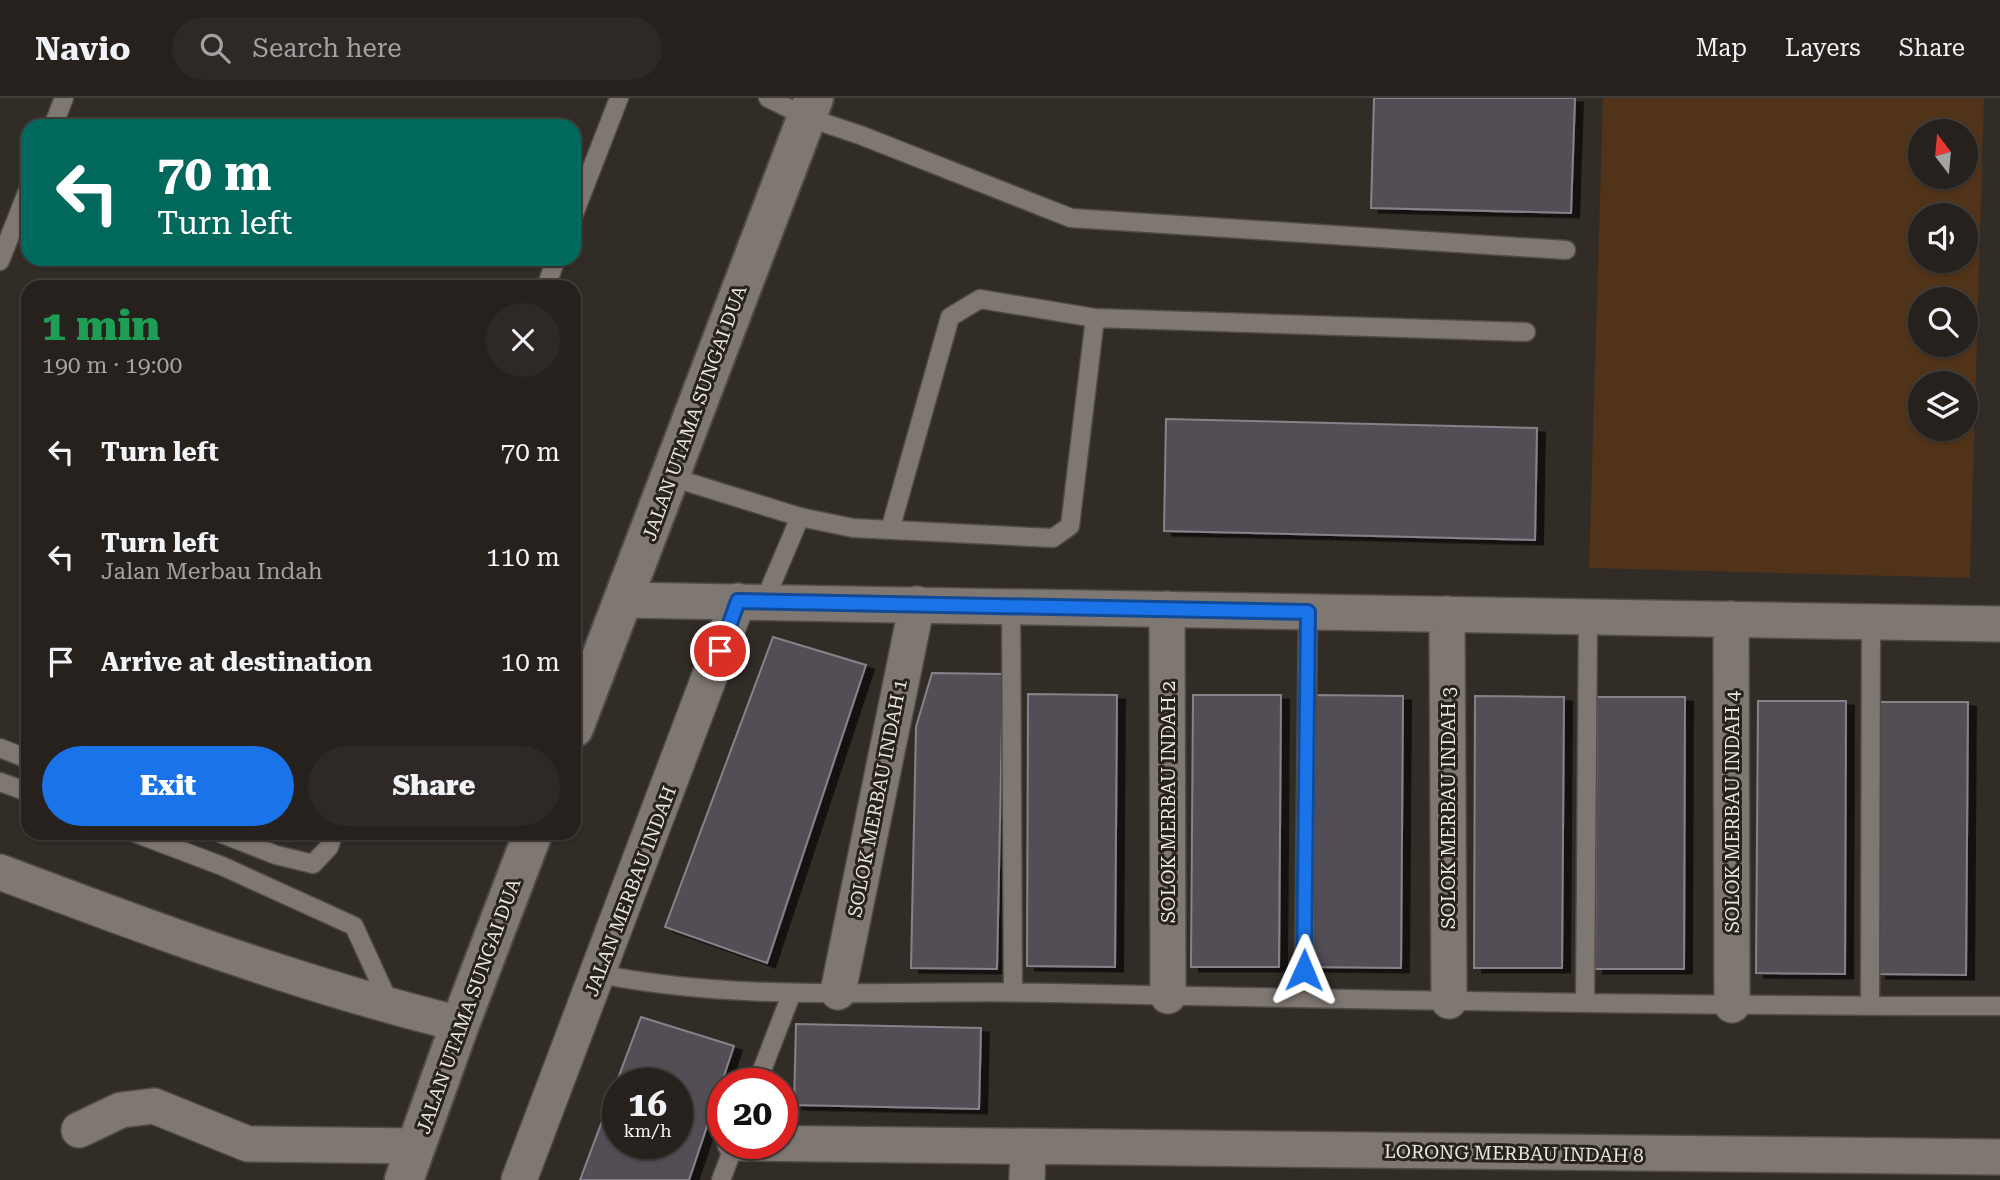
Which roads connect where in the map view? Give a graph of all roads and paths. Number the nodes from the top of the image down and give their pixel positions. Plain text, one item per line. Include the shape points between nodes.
1 (64, 98) edge
2 (619, 98) edge
3 (768, 98) edge
4 (810, 107) edge
5 (56, 119) edge
6 (581, 196) edge
7 (21, 208) edge
8 (1566, 250) dead end
9 (0, 261) edge
10 (1095, 318) junction
11 (1526, 332) dead end
12 (671, 477) junction
13 (800, 517) junction
14 (890, 530) junction
15 (624, 600) junction
16 (751, 602) junction
17 (917, 604) junction
18 (1011, 606) junction
19 (1167, 609) junction
20 (1308, 612) junction
21 (1447, 614) junction
22 (1588, 617) junction
23 (1731, 619) junction
24 (1871, 621) junction
25 (2000, 624) edge
26 (581, 710) edge
27 (0, 748) edge
28 (21, 756) edge
29 (0, 782) edge
30 (21, 790) edge
31 (153, 840) edge
32 (238, 840) edge
33 (331, 840) edge
34 (530, 840) edge
35 (0, 872) edge
36 (599, 974) junction
37 (838, 992) junction
38 (1013, 992) junction
39 (790, 995) junction
40 (1168, 996) junction
41 (1304, 998) junction
42 (1449, 1001) junction
43 (1585, 1003) junction
44 (1732, 1005) junction
45 (1870, 1006) junction
46 (2000, 1006) edge
47 (391, 1007) junction
48 (460, 1024) junction
49 (763, 1068) edge
50 (79, 1130) dead end
51 (798, 1148) edge
52 (2000, 1157) edge
53 (729, 1159) edge
54 (410, 1163) edge
55 (1028, 1164) edge
56 (519, 1180) edge
57 (721, 1180) edge

1 - 5 lane
2 - 6 lane
3 - 4 lane
4 - 8 lane via 860,135 1072,218
4 - 12 main road, JALAN UTAMA SUNGAI DUA
7 - 9 lane
10 - 11 lane
10 - 14 lane via 980,299 950,317
10 - 14 lane via 1070,526 1053,538
12 - 13 lane
12 - 15 main road, JALAN UTAMA SUNGAI DUA
13 - 14 lane
13 - 16 lane
15 - 16 street
15 - 26 main road, JALAN UTAMA SUNGAI DUA
16 - 17 street
16 - 36 street, JALAN MERBAU INDAH
17 - 18 street
17 - 37 street, SOLOK MERBAU INDAH 1
18 - 19 street
18 - 38 lane
19 - 20 street
19 - 40 street, SOLOK MERBAU INDAH 2
20 - 21 street
20 - 41 lane
21 - 22 street
21 - 42 street, SOLOK MERBAU INDAH 3
22 - 23 street
22 - 43 lane
23 - 24 street
23 - 44 street, SOLOK MERBAU INDAH 4
24 - 25 street
24 - 45 lane
27 - 28 lane
29 - 30 lane
31 - 47 lane via 354,926
32 - 33 lane via 313,864
34 - 48 main road, JALAN UTAMA SUNGAI DUA
35 - 47 street via 162,933
36 - 39 lane via 663,986
36 - 56 street, JALAN MERBAU INDAH
37 - 38 lane
37 - 39 lane
38 - 40 lane
39 - 49 lane
40 - 41 lane
41 - 42 lane
42 - 43 lane
43 - 44 lane
44 - 45 lane
45 - 46 lane
47 - 48 street
48 - 54 main road, JALAN UTAMA SUNGAI DUA
50 - 54 street via 121,1110 154,1106 248,1144
51 - 55 street, LORONG MERBAU INDAH 8
52 - 55 street, LORONG MERBAU INDAH 8
53 - 57 lane

